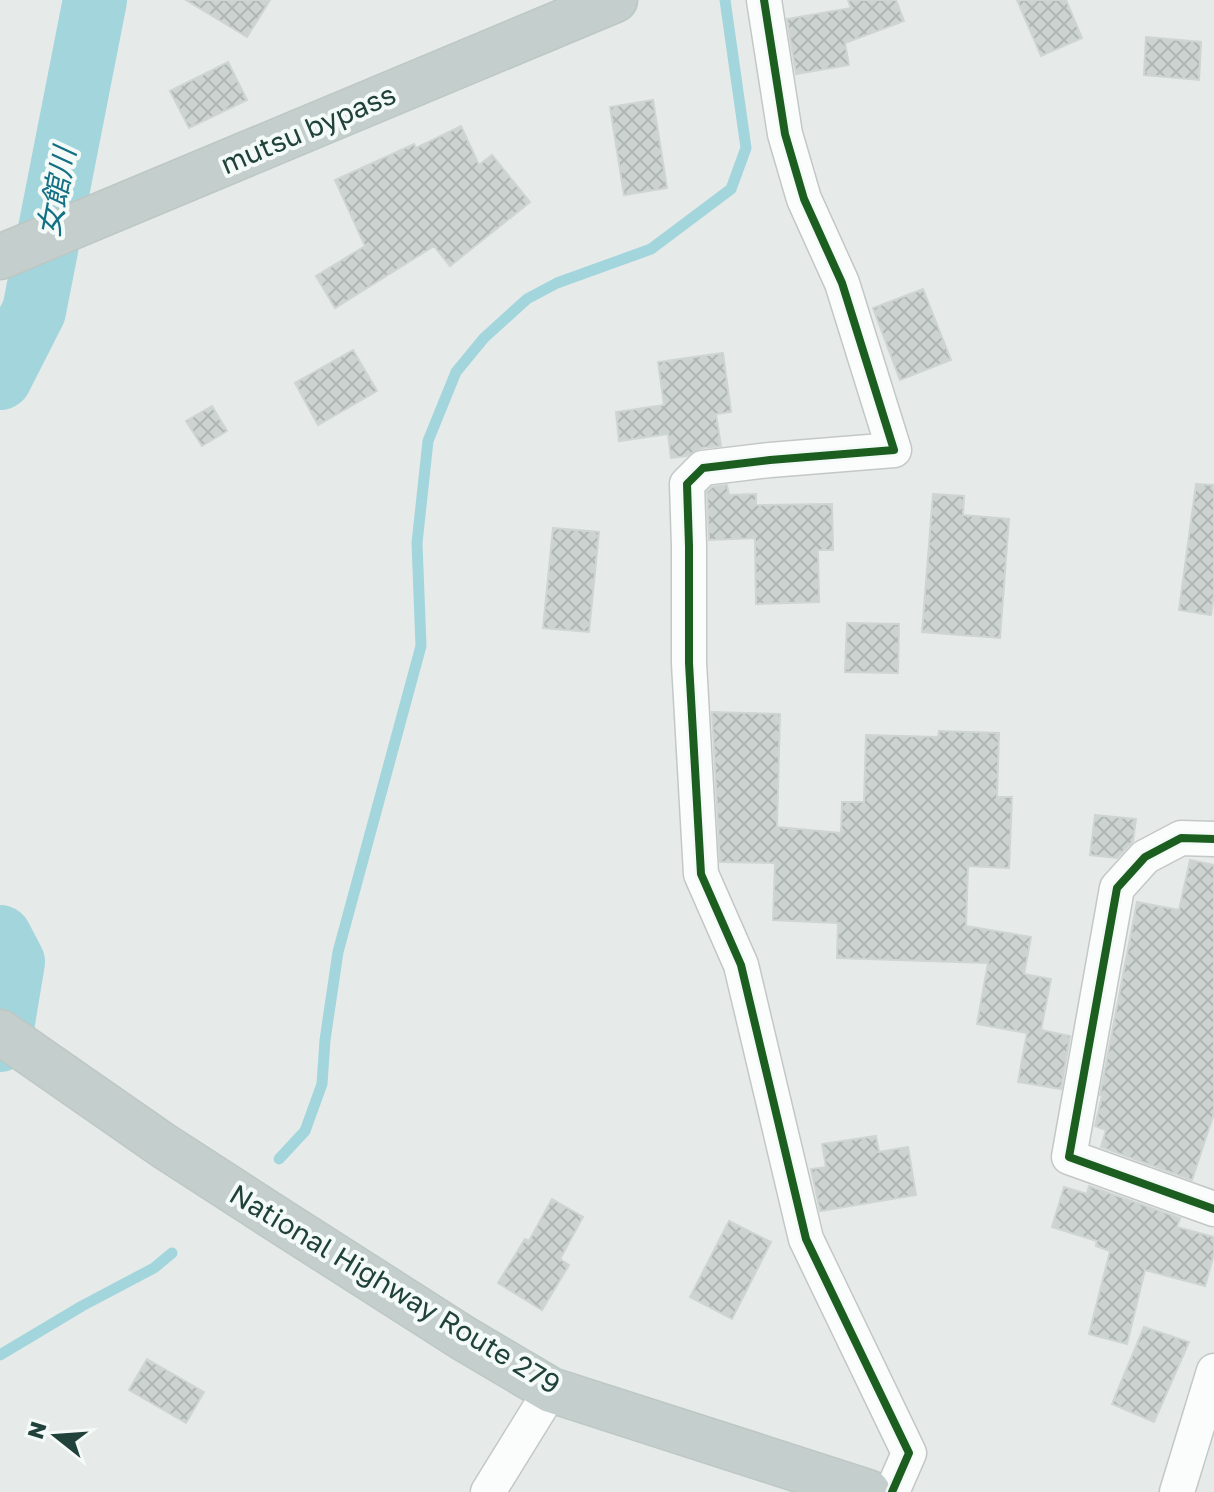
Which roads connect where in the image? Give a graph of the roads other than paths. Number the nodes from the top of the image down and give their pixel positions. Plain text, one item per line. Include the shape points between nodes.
1 (615, 0) edge
2 (764, 0) edge
3 (6, 255) edge
4 (1214, 839) edge
5 (0, 1032) edge
6 (1214, 1209) edge
7 (1214, 1371) edge
8 (551, 1390) junction
9 (488, 1492) edge
10 (868, 1492) edge
11 (892, 1492) edge
12 (1177, 1492) edge

1 - 3 highway, mutsu bypass
2 - 11 street via 785,134 800,186 842,283 894,450 703,468 687,484 689,663 701,874 741,965 806,1239 909,1453
4 - 6 street via 1181,838 1145,857 1117,888 1069,1157
5 - 8 highway, National Highway Route 279 via 164,1146
7 - 12 street
8 - 9 street
8 - 10 highway, National Highway Route 279

